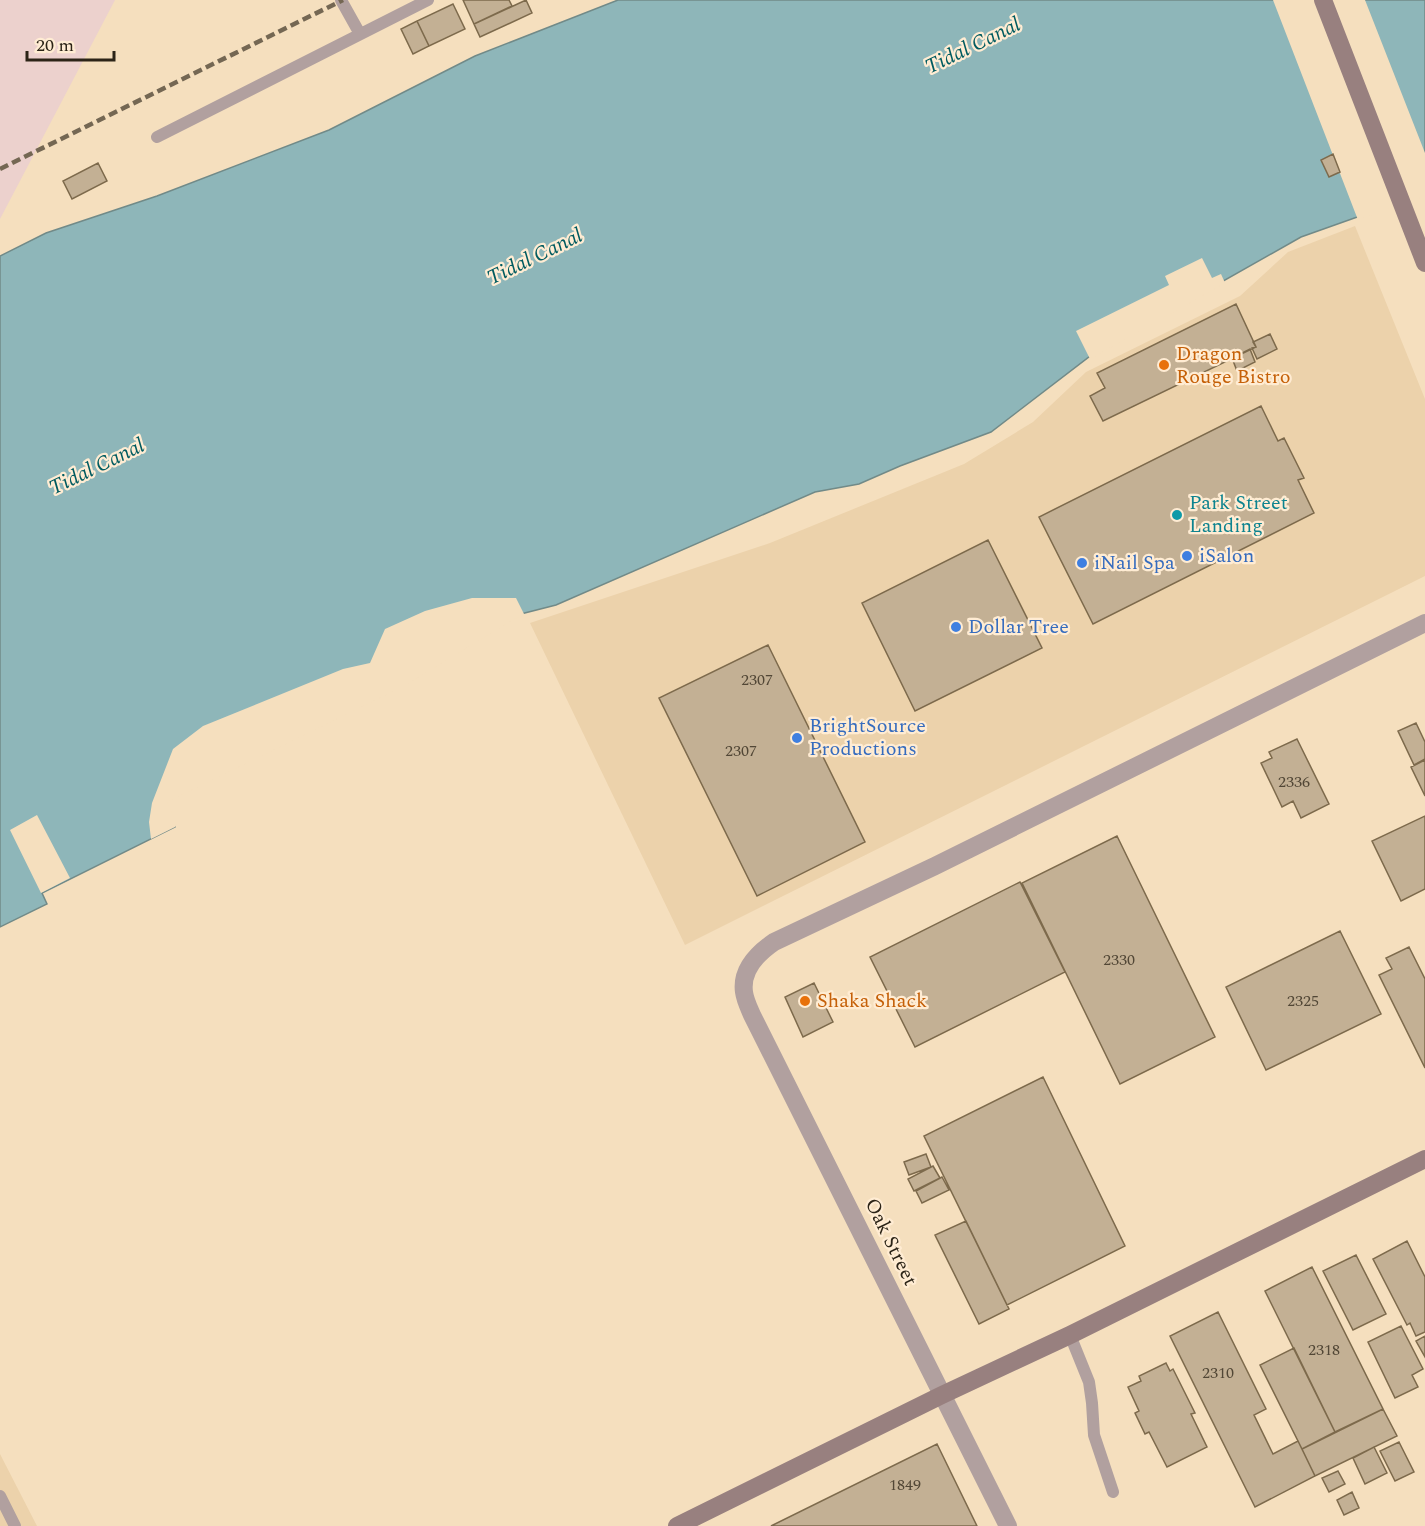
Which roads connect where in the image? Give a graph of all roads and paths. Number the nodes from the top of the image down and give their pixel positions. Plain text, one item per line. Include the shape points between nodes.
1 (341, 0) edge
2 (428, 0) edge
3 (1323, 0) edge
4 (360, 34) junction
5 (157, 137) dead end
6 (1424, 261) edge
7 (1425, 623) edge
8 (1425, 1159) edge
9 (1070, 1335) junction
10 (942, 1395) junction
11 (1113, 1492) dead end
12 (0, 1496) edge
13 (15, 1526) edge
14 (677, 1526) edge
15 (1008, 1526) edge

1 - 4 lane
2 - 4 lane
3 - 6 street
4 - 5 lane
7 - 10 street, Oak Street via 774,942 751,963 744,992 752,1015
8 - 9 street
9 - 10 street
9 - 11 lane via 1089,1382 1094,1435
10 - 14 street
10 - 15 street, Oak Street
12 - 13 lane

